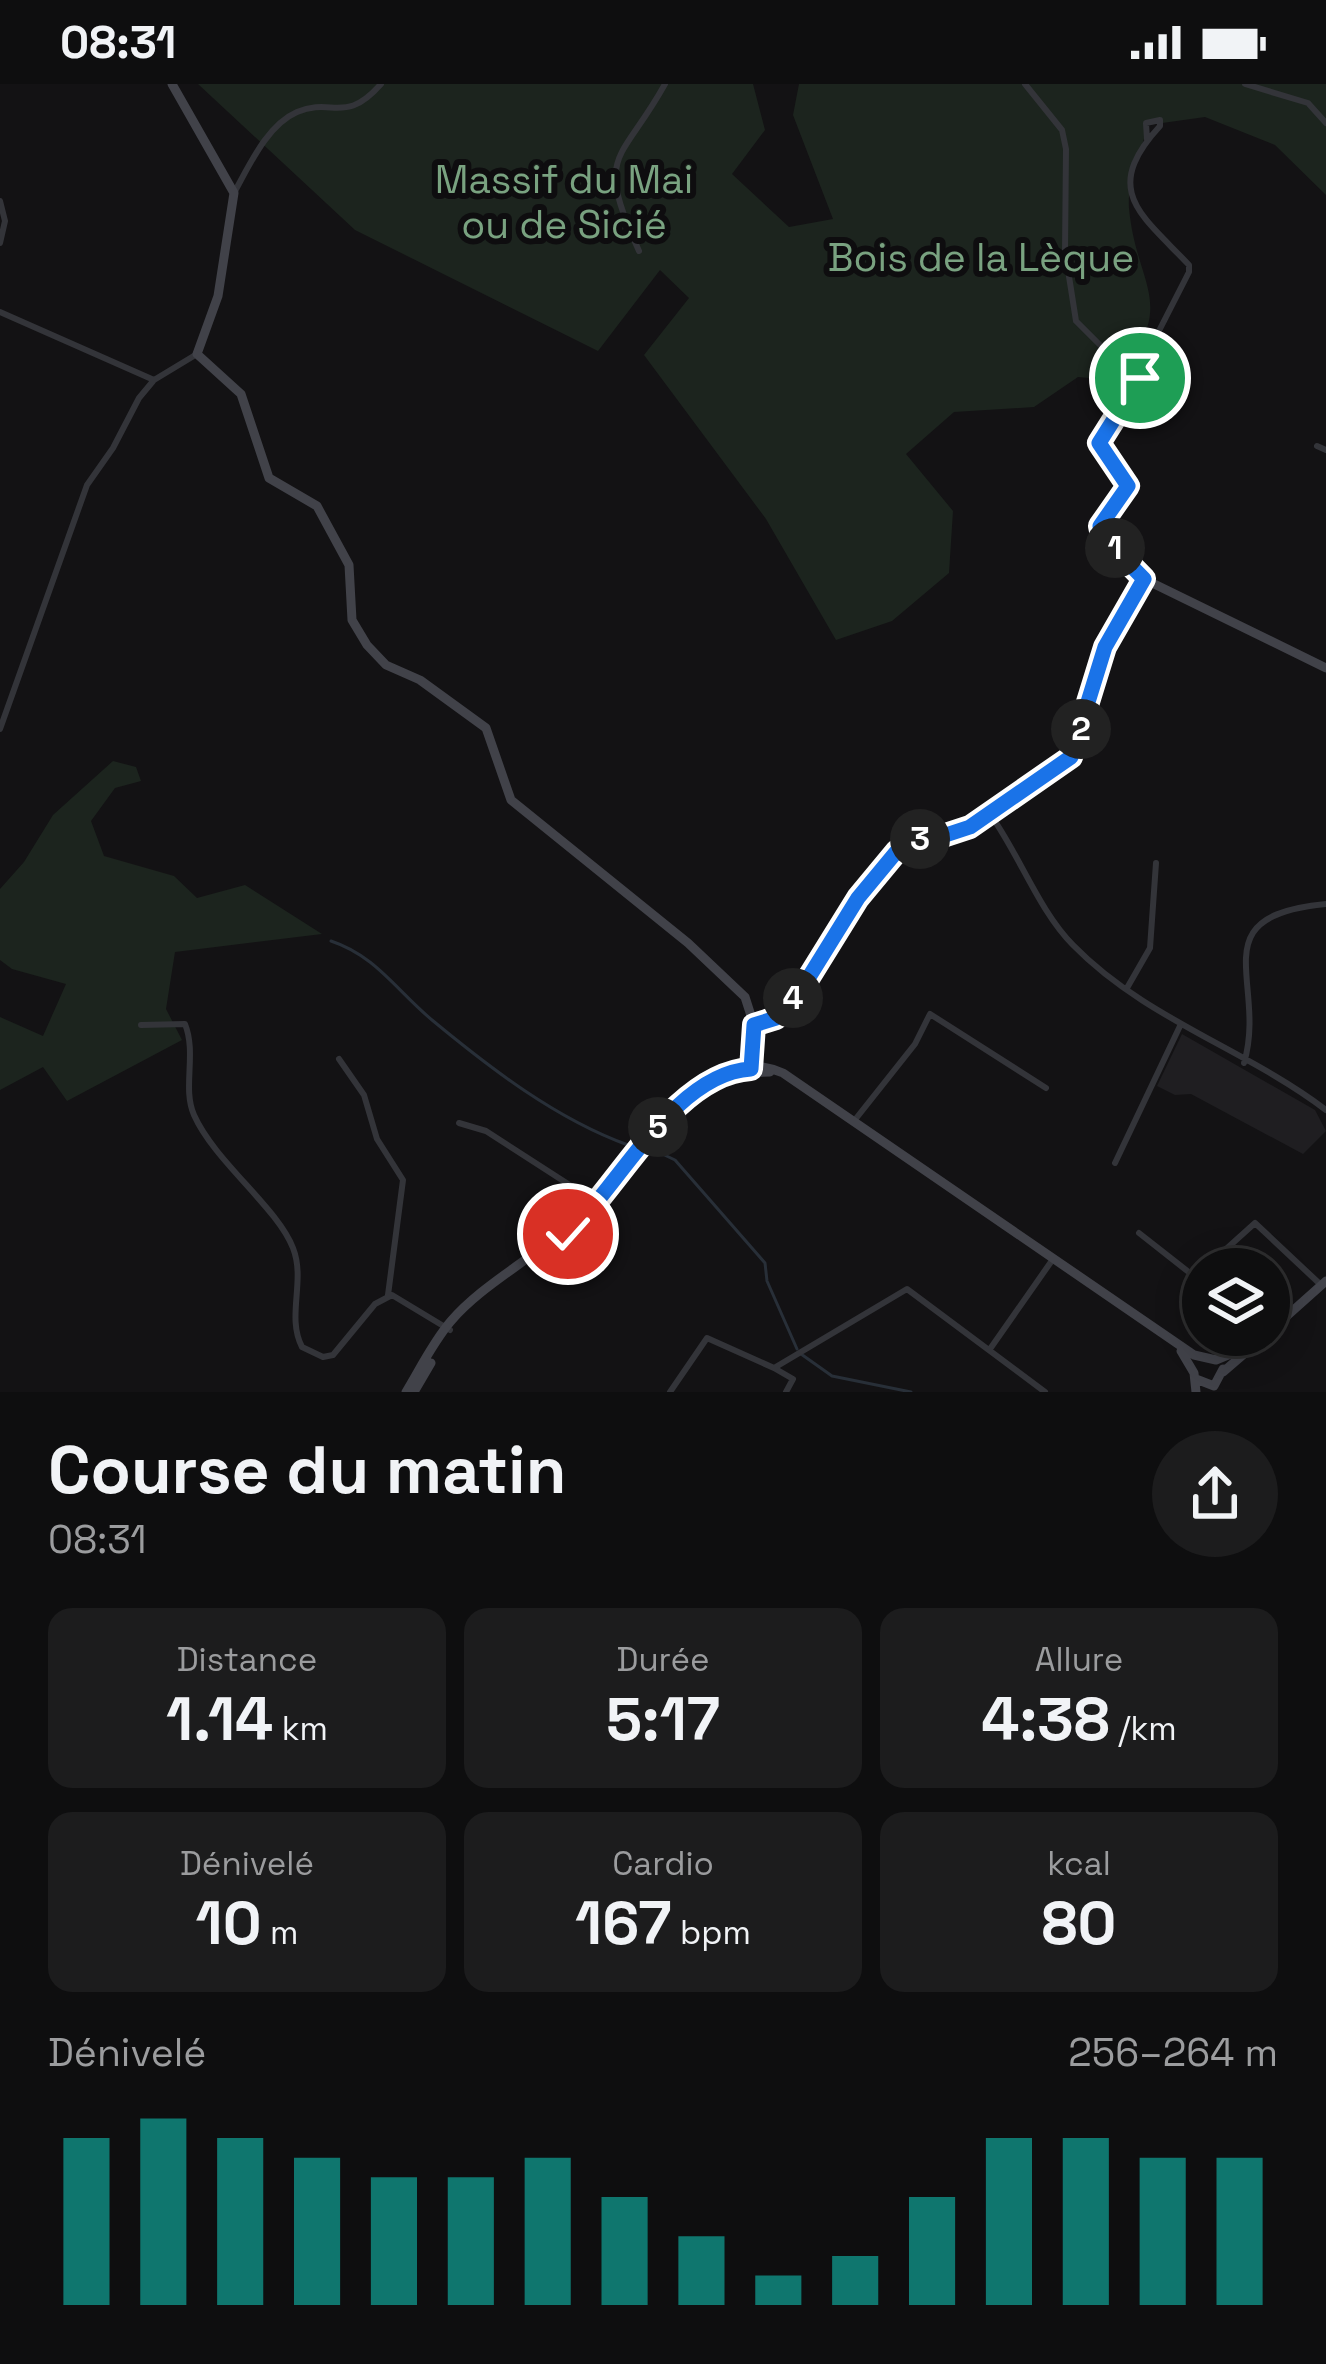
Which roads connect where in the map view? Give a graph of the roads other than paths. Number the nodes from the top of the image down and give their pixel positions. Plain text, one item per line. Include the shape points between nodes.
1 (381, 84) edge
2 (665, 84) edge
3 (1025, 84) edge
4 (1245, 84) edge
5 (172, 86) edge
6 (1326, 123) edge
7 (1147, 139) dead end
8 (234, 193) junction
9 (0, 201) edge
10 (0, 243) edge
11 (639, 250) dead end
12 (0, 312) edge
13 (196, 354) junction
14 (1138, 370) junction
15 (154, 380) junction
16 (1144, 579) junction
17 (1326, 668) edge
18 (0, 729) edge
19 (990, 814) junction
20 (1156, 863) dead end
21 (1326, 904) edge
22 (1126, 988) junction
23 (141, 1025) dead end
24 (754, 1025) junction
25 (1180, 1026) junction
26 (1246, 1040) junction
27 (1233, 1056) junction
28 (339, 1059) dead end
29 (1244, 1063) junction
30 (751, 1066) junction
31 (1046, 1088) dead end
32 (1326, 1110) edge
33 (854, 1121) junction
34 (459, 1123) dead end
35 (1115, 1163) dead end
36 (594, 1200) junction
37 (1139, 1233) dead end
38 (1053, 1259) junction
39 (1323, 1283) edge
40 (388, 1295) junction
41 (1290, 1313) edge
42 (448, 1329) junction
43 (1178, 1346) junction
44 (989, 1351) junction
45 (1219, 1356) edge
46 (1242, 1356) edge
47 (1210, 1359) junction
48 (774, 1368) junction
49 (1195, 1376) junction
50 (1215, 1386) edge
51 (410, 1392) edge
52 (670, 1392) edge
53 (786, 1392) edge
54 (1045, 1392) edge

1 - 8 street via 347,111 299,111 284,120
2 - 11 street via 616,157 615,183
3 - 14 street via 1062,130 1076,321
4 - 6 street via 1308,103
5 - 8 street
7 - 14 street via 1130,173 1134,203 1189,272
8 - 13 street via 218,296
9 - 10 street
12 - 15 street
13 - 15 street
13 - 24 street via 241,394 269,478 316,506 349,565 352,620 367,645 486,728 511,800 731,981
14 - 16 street via 1099,443 1128,486 1100,526
15 - 18 street via 87,485
16 - 17 street
16 - 19 street via 1105,647 1071,757
19 - 22 street via 1056,927
19 - 24 street via 897,851 801,990 776,1018
20 - 22 street via 1150,947
21 - 26 street via 1275,912 1253,931
22 - 25 street
23 - 40 street via 185,1024 194,1115 296,1255 302,1347 333,1355
24 - 30 street
25 - 27 street
25 - 35 street
26 - 27 street
26 - 29 street
27 - 29 street
28 - 40 street via 403,1180
29 - 32 street
30 - 33 street via 797,1083
30 - 36 street via 719,1071 669,1108
31 - 33 street via 931,1014
33 - 38 street
34 - 36 street via 486,1131
36 - 42 street via 568,1234
37 - 39 street via 1195,1276 1256,1223
38 - 43 street
38 - 44 street
39 - 41 street
40 - 42 street via 404,1297
42 - 51 street
43 - 47 street
43 - 49 street
44 - 48 street via 908,1289
44 - 54 street
45 - 47 street
46 - 50 street
47 - 49 street
47 - 50 street
48 - 52 street via 707,1338
48 - 53 street via 793,1379
49 - 50 street

